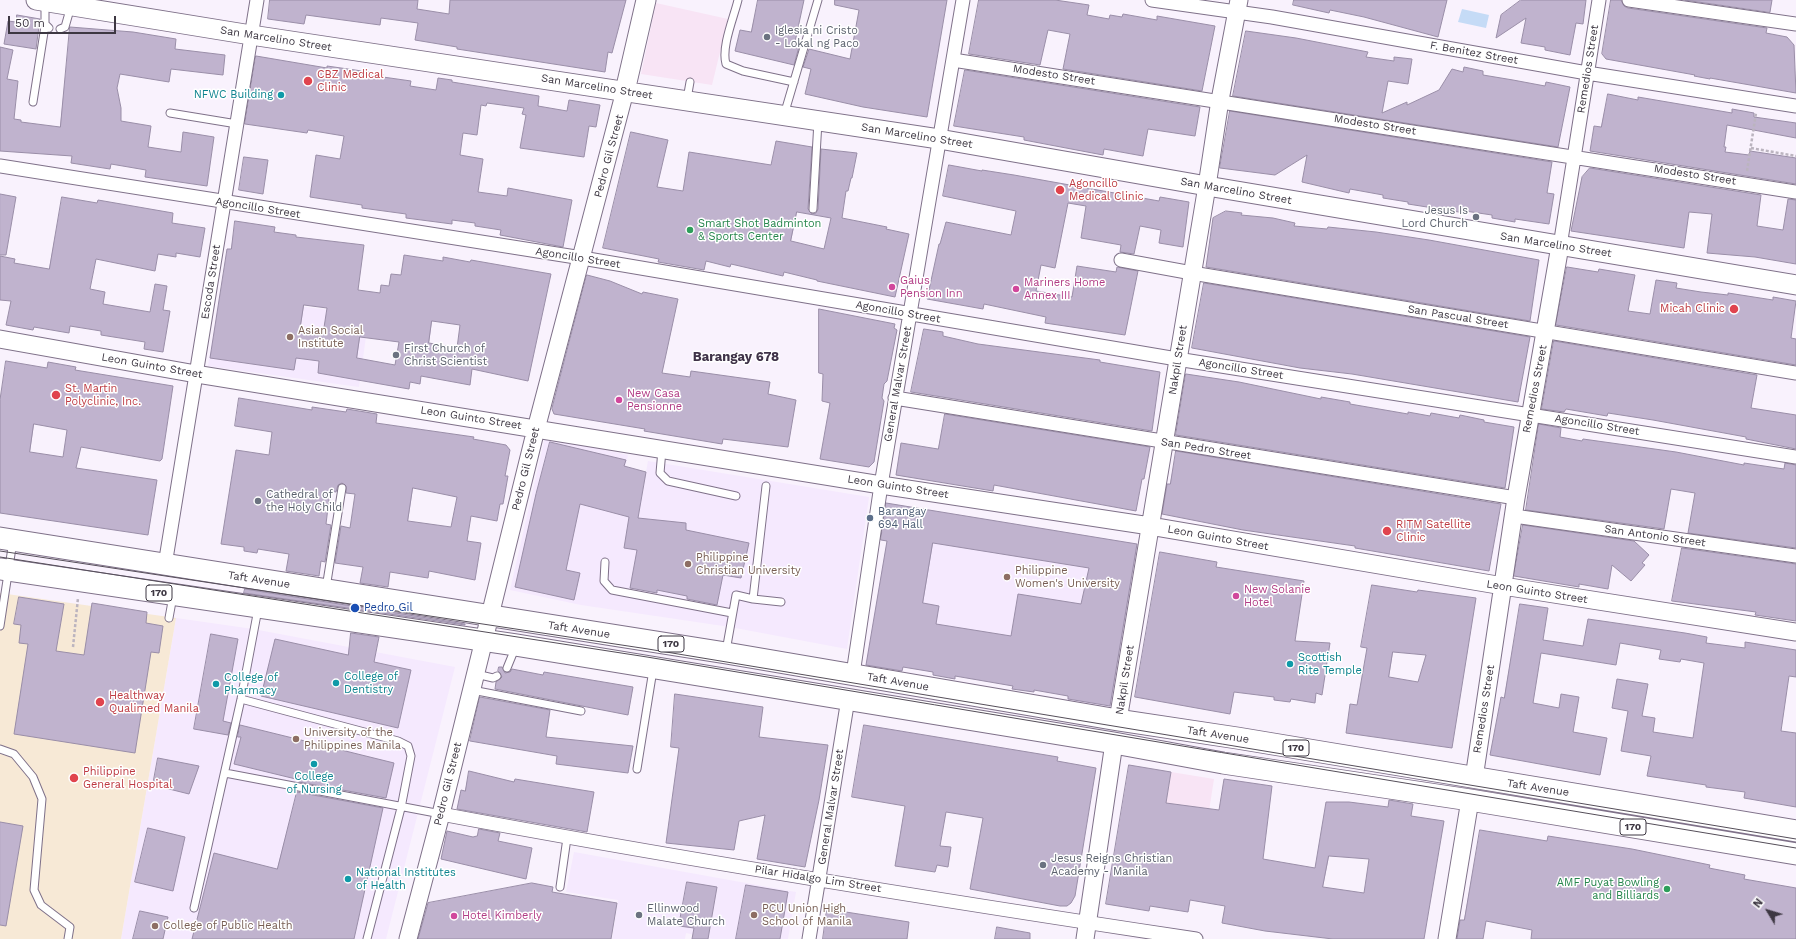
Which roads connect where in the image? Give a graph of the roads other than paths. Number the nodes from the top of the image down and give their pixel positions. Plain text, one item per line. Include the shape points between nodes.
1 (257, 0) edge
2 (646, 0) edge
3 (738, 0) edge
4 (818, 0) edge
5 (963, 0) edge
6 (1152, 0) edge
7 (1599, 0) edge
8 (1629, 0) edge
9 (42, 1) edge
10 (71, 6) junction
11 (1238, 6) edge
12 (1796, 24) edge
13 (60, 29) dead end
14 (251, 35) junction
15 (953, 60) junction
16 (1587, 73) junction
17 (690, 82) dead end
18 (794, 82) junction
19 (625, 91) junction
20 (1220, 100) junction
21 (687, 101) junction
22 (33, 102) dead end
23 (1796, 106) edge
24 (170, 113) dead end
25 (784, 116) junction
26 (818, 121) junction
27 (237, 124) junction
28 (939, 139) junction
29 (1574, 156) junction
30 (0, 166) edge
31 (1207, 186) junction
32 (1796, 192) edge
33 (224, 202) junction
34 (813, 209) dead end
35 (1560, 246) junction
36 (582, 258) junction
37 (1121, 260) dead end
38 (1192, 274) junction
39 (1796, 285) edge
40 (910, 314) junction
41 (1546, 332) junction
42 (0, 339) edge
43 (1178, 359) junction
44 (1796, 373) edge
45 (196, 374) junction
46 (896, 398) junction
47 (1530, 414) junction
48 (536, 429) junction
49 (1164, 443) junction
50 (662, 449) junction
51 (1796, 457) edge
52 (881, 485) junction
53 (766, 486) dead end
54 (342, 488) dead end
55 (736, 496) dead end
56 (1516, 498) junction
57 (1514, 516) junction
58 (1150, 526) junction
59 (6, 539) edge
60 (1796, 556) edge
61 (605, 562) dead end
62 (165, 565) junction
63 (5, 570) edge
64 (1503, 586) junction
65 (326, 590) junction
66 (174, 595) junction
67 (753, 599) junction
68 (781, 602) dead end
69 (258, 607) junction
70 (732, 614) junction
71 (490, 616) junction
72 (169, 618) dead end
73 (0, 626) edge
74 (1796, 632) edge
75 (484, 640) junction
76 (516, 645) junction
77 (726, 653) junction
78 (507, 668) dead end
79 (654, 668) junction
80 (853, 674) junction
81 (497, 676) dead end
82 (474, 682) junction
83 (241, 699) junction
84 (848, 699) junction
85 (581, 711) dead end
86 (1118, 720) junction
87 (1114, 743) junction
88 (0, 749) edge
89 (637, 769) dead end
90 (225, 773) junction
91 (1474, 778) junction
92 (1470, 800) junction
93 (401, 808) junction
94 (441, 814) junction
95 (1796, 831) edge
96 (567, 838) junction
97 (1796, 854) edge
98 (819, 880) junction
99 (560, 887) dead end
100 (194, 908) dead end
101 (1086, 931) edge
102 (68, 939) edge
103 (367, 939) edge
104 (408, 939) edge
105 (809, 939) edge
106 (1196, 939) edge
107 (1447, 939) edge

1 - 14 street, Escoda Street
2 - 19 main road, Pedro Gil Street via 642,33
3 - 18 lane via 726,46 726,64 742,71
4 - 18 lane
5 - 15 street, General Malvar Street
6 - 11 street, F. Benitez Street
7 - 16 street, Remedios Street
8 - 12 street
9 - 10 main road, San Marcelino Street
9 - 22 lane via 47,27
10 - 13 lane via 65,27
10 - 14 main road, San Marcelino Street
11 - 16 street, F. Benitez Street
11 - 20 street, Nakpil Street
14 - 19 main road, San Marcelino Street
14 - 27 street, Escoda Street
15 - 20 street, Modesto Street
15 - 28 street, General Malvar Street
16 - 23 street, F. Benitez Street
16 - 29 street, Remedios Street
17 - 21 lane
18 - 25 lane
19 - 21 main road, San Marcelino Street
19 - 36 street, Pedro Gil Street
20 - 29 street, Modesto Street
20 - 31 street, Nakpil Street
21 - 25 main road, San Marcelino Street
24 - 27 lane
25 - 26 main road, San Marcelino Street
26 - 28 main road, San Marcelino Street
26 - 34 lane
27 - 33 street, Escoda Street
28 - 31 main road, San Marcelino Street
28 - 40 street, General Malvar Street
29 - 32 street, Modesto Street
29 - 35 street, Remedios Street
30 - 33 street, Agoncillo Street
31 - 35 main road, San Marcelino Street
31 - 38 street, Nakpil Street
33 - 36 street, Agoncillo Street
33 - 45 street, Escoda Street
35 - 39 main road, San Marcelino Street
35 - 41 street, Remedios Street
36 - 40 street, Agoncillo Street
36 - 48 street, Pedro Gil Street
37 - 38 street, San Pascual Street
38 - 41 street, San Pascual Street
38 - 43 street, Nakpil Street
40 - 43 street, Agoncillo Street
40 - 46 street, General Malvar Street
41 - 44 street, San Pascual Street
41 - 47 street, Remedios Street
42 - 45 street, Leon Guinto Street
43 - 47 street, Agoncillo Street
43 - 49 street, Nakpil Street
45 - 48 street, Leon Guinto Street
45 - 62 street, Escoda Street
46 - 49 street, San Pedro Street
46 - 52 street, General Malvar Street
47 - 51 street, Agoncillo Street
47 - 56 street, Remedios Street
48 - 50 street, Leon Guinto Street
48 - 71 street, Pedro Gil Street
49 - 56 street, San Pedro Street
49 - 58 street, Nakpil Street
50 - 52 street, Leon Guinto Street
50 - 55 lane via 660,473 668,481
52 - 58 street, Leon Guinto Street
52 - 80 street, General Malvar Street
53 - 67 lane
54 - 65 lane
56 - 57 street, Remedios Street
57 - 60 street, San Antonio Street
57 - 64 street, Remedios Street
58 - 64 street, Leon Guinto Street
58 - 86 street, Nakpil Street
59 - 62 main road, Taft Avenue / 170
59 - 63 lane
61 - 70 lane via 604,581 612,590
62 - 65 main road, Taft Avenue / 170
63 - 66 main road, Taft Avenue / 170
63 - 73 lane
64 - 74 street, Leon Guinto Street
64 - 91 street, Remedios Street
65 - 71 main road, Taft Avenue / 170
66 - 69 main road, Taft Avenue / 170
66 - 72 lane
67 - 68 lane
67 - 70 lane via 736,595
69 - 75 main road, Taft Avenue / 170
69 - 83 lane
70 - 77 lane
71 - 75 street, Pedro Gil Street
71 - 77 main road, Taft Avenue / 170
75 - 76 main road, Taft Avenue / 170
75 - 82 street, Pedro Gil Street
76 - 78 lane
76 - 79 main road, Taft Avenue / 170
77 - 80 main road, Taft Avenue / 170
79 - 84 main road, Taft Avenue / 170
79 - 89 lane
80 - 86 main road, Taft Avenue / 170
81 - 82 lane
82 - 85 lane
82 - 94 street, Pedro Gil Street
83 - 90 lane
83 - 93 lane via 398,741 408,746 412,756
84 - 87 main road, Taft Avenue / 170
84 - 98 street, General Malvar Street
86 - 91 main road, Taft Avenue / 170
87 - 92 main road, Taft Avenue / 170 via 1223,763
87 - 101 street
88 - 102 lane via 14,754 33,777 42,799 34,890 41,905 70,927
90 - 93 lane
90 - 100 lane
91 - 95 main road, Taft Avenue / 170
92 - 97 main road, Taft Avenue / 170
92 - 107 street
93 - 94 lane
93 - 103 lane
94 - 96 street, Pilar Hidalgo Lim Street
94 - 104 street, Pedro Gil Street
96 - 98 street, Pilar Hidalgo Lim Street
96 - 99 lane
98 - 101 street, Pilar Hidalgo Lim Street
98 - 105 street, General Malvar Street
101 - 106 street, Pilar Hidalgo Lim Street

